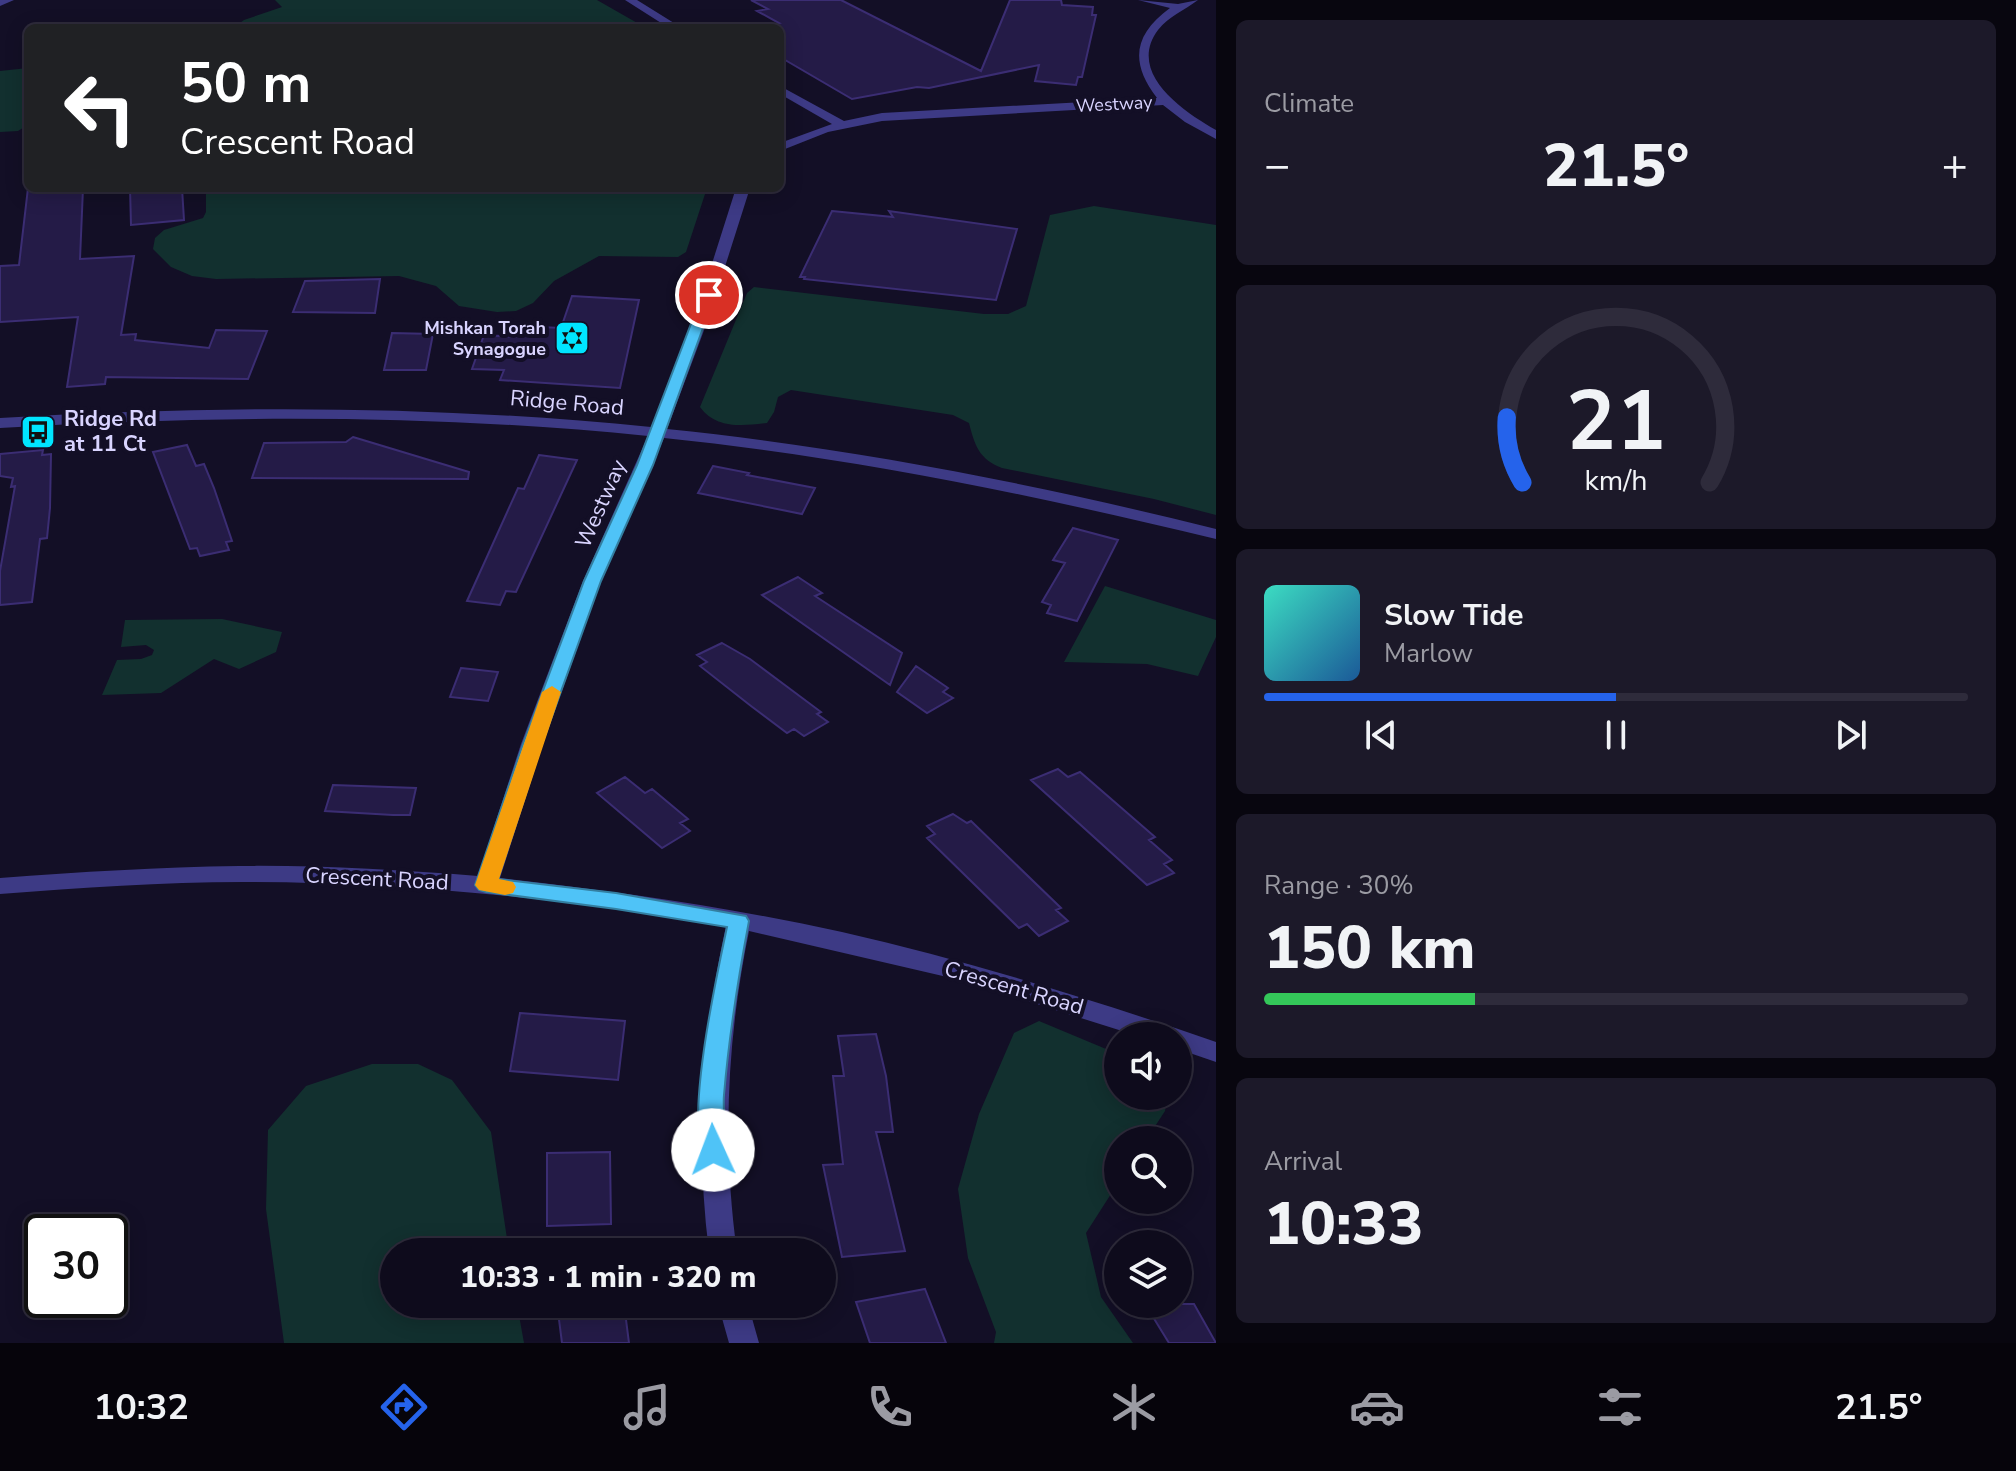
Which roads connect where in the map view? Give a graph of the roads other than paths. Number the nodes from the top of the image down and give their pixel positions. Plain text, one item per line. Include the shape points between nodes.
1 (9, 0) edge
2 (630, 0) edge
3 (1143, 0) edge
4 (1193, 0) edge
5 (0, 3) edge
6 (1178, 7) junction
7 (670, 24) edge
8 (784, 91) edge
9 (1166, 101) junction
10 (842, 125) junction
11 (1216, 135) edge
12 (784, 145) edge
13 (742, 192) edge
14 (0, 423) edge
15 (657, 434) junction
16 (1216, 534) edge
17 (486, 885) junction
18 (0, 886) edge
19 (739, 921) junction
20 (1124, 1022) edge
21 (1192, 1044) edge
22 (1216, 1052) edge
23 (721, 1238) edge
24 (737, 1318) edge
25 (744, 1343) edge

1 - 5 street
2 - 7 street
3 - 6 street
4 - 6 street
6 - 9 street via 1153,27 1144,45 1144,66
8 - 10 street
9 - 10 street, Westway via 916,114
9 - 11 street
10 - 12 street, Westway
13 - 15 street, Westway
14 - 15 street, Ridge Road via 315,413 501,419
15 - 16 street, Ridge Road via 917,469
15 - 17 street, Westway via 592,581
17 - 18 street, Crescent Road via 268,874
17 - 19 street, Crescent Road
19 - 20 street, Crescent Road via 959,970
19 - 23 street via 720,1013 711,1101
21 - 22 street
24 - 25 street

